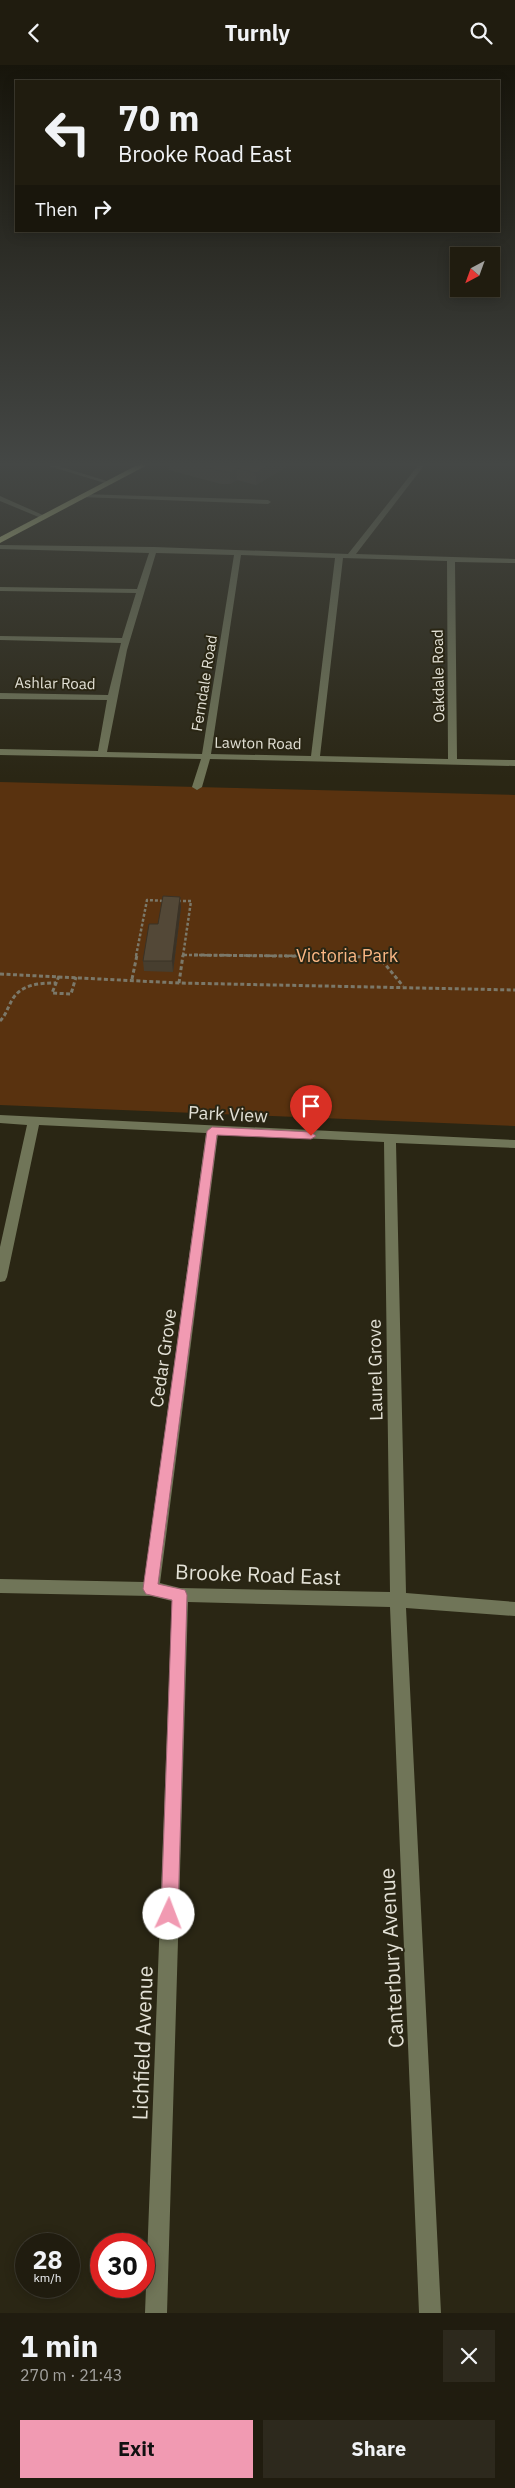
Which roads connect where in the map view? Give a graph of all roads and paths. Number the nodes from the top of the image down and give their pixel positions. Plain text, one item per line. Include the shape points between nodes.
1 (147, 568) edge
2 (236, 568) edge
3 (338, 568) edge
4 (451, 568) edge
5 (0, 589) edge
6 (139, 591) junction
7 (0, 638) edge
8 (127, 641) junction
9 (0, 696) edge
10 (110, 698) junction
11 (0, 752) edge
12 (102, 754) junction
13 (206, 756) junction
14 (315, 758) junction
15 (453, 762) junction
16 (515, 763) edge
17 (196, 787) dead end
18 (184, 955) junction
19 (0, 974) edge
20 (59, 976) junction
21 (76, 977) junction
22 (132, 979) junction
23 (56, 983) junction
24 (179, 983) junction
25 (404, 987) junction
26 (515, 990) edge
27 (0, 1021) edge
28 (0, 1119) edge
29 (34, 1122) junction
30 (212, 1131) junction
31 (390, 1139) junction
32 (515, 1143) edge
33 (0, 1277) edge
34 (0, 1586) edge
35 (151, 1589) junction
36 (180, 1595) junction
37 (398, 1600) junction
38 (515, 1609) edge
39 (156, 2313) edge
40 (430, 2313) edge

1 - 6 street
2 - 13 street, Ferndale Road
3 - 14 street
4 - 15 street, Oakdale Road
5 - 6 street
6 - 8 street
7 - 8 street
8 - 10 street
9 - 10 street, Ashlar Road
10 - 12 street
11 - 12 street, Lawton Road
12 - 13 street, Lawton Road
13 - 14 street, Lawton Road
13 - 17 street, Ferndale Road
14 - 15 street, Lawton Road
15 - 16 street, Lawton Road
18 - 22 path via 190,901 147,900
18 - 24 path
18 - 25 path via 372,957 384,963
19 - 20 path
20 - 21 path
20 - 23 path
21 - 22 path
21 - 23 path via 71,994 52,993
22 - 24 path
23 - 27 path via 34,985 17,993 8,1013
24 - 25 path
25 - 26 path
28 - 29 street, Park View
29 - 30 street, Park View
29 - 33 street
30 - 31 street, Park View
30 - 35 street, Cedar Grove
31 - 32 street, Park View
31 - 37 street, Laurel Grove
34 - 35 street, Brooke Road East
35 - 36 street, Brooke Road East
36 - 37 street, Brooke Road East
36 - 39 street, Lichfield Avenue
37 - 38 street, Brooke Road East
37 - 40 street, Canterbury Avenue

